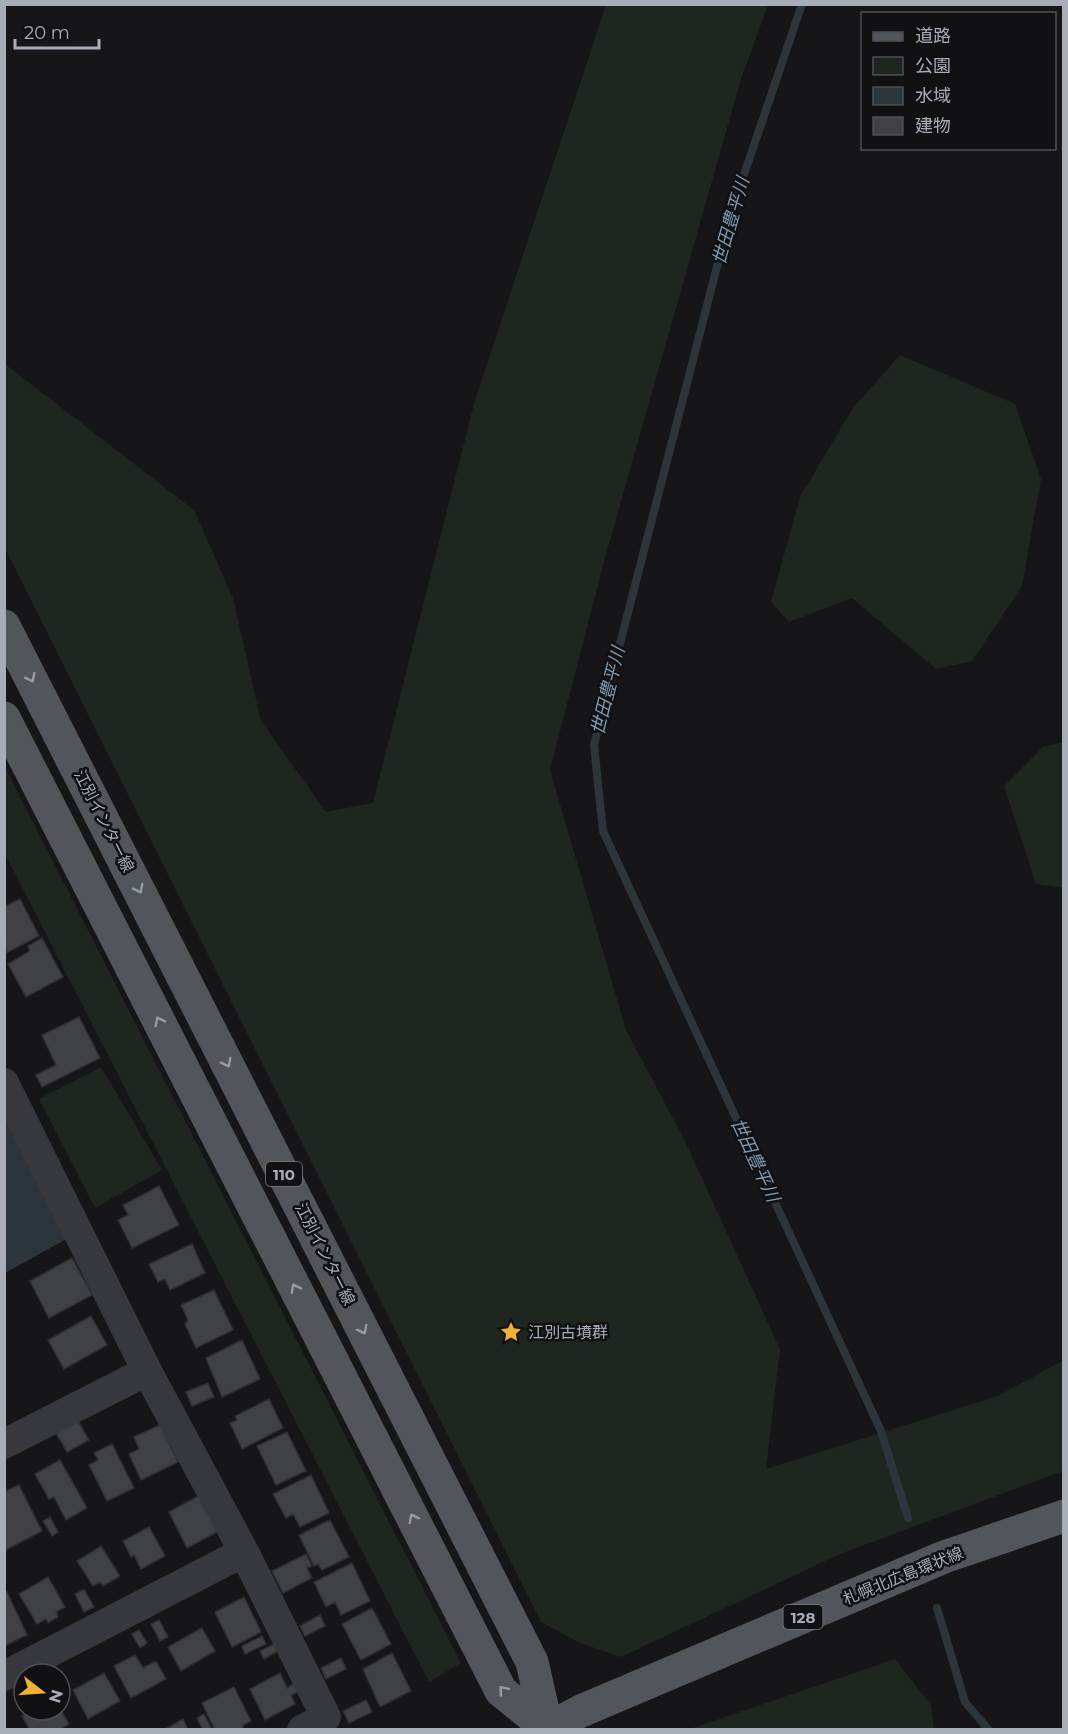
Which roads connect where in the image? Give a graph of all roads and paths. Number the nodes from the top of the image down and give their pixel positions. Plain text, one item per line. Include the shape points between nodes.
1 (4, 626) edge
2 (4, 718) edge
3 (4, 1083) edge
4 (147, 1371) junction
5 (4, 1444) edge
6 (1064, 1516) edge
7 (244, 1552) junction
8 (4, 1676) edge
9 (547, 1729) edge
10 (302, 1730) edge

1 -> 9 main road, 江別インター線 / 110 via 532,1662
9 -> 2 main road, 110 via 501,1691
3 - 4 street
4 - 5 street
4 - 7 street
6 - 9 main road, 札幌北広島環状線 / 128 via 944,1557 592,1706
7 - 8 street
7 - 10 street via 326,1717

